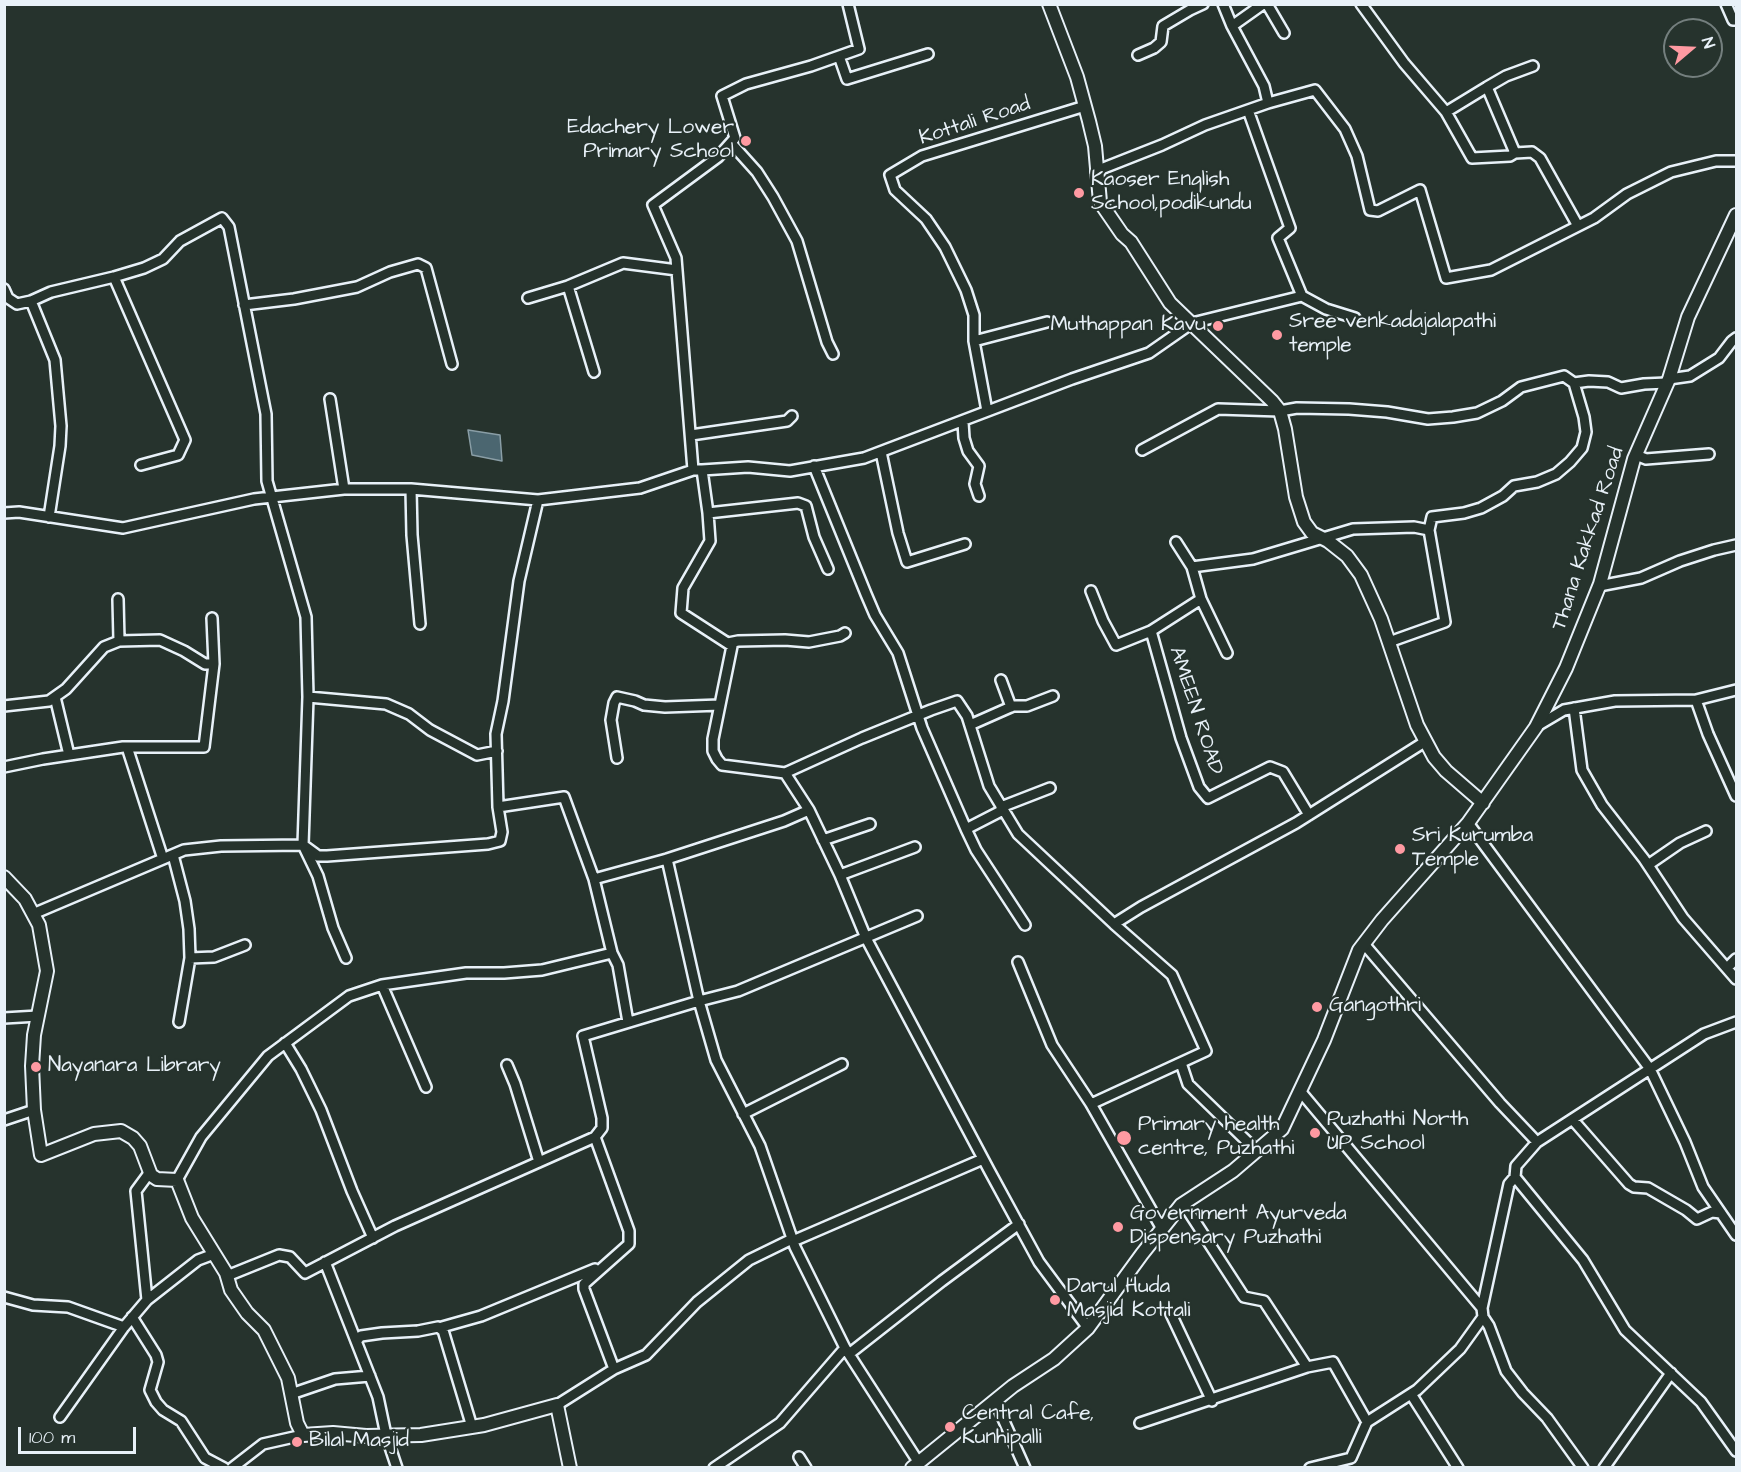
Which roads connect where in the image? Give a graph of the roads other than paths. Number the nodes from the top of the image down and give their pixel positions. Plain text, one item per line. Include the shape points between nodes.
1 (848, 4) edge
2 (1049, 4) edge
3 (1203, 4) edge
4 (1223, 4) edge
5 (1265, 4) edge
6 (1360, 4) edge
7 (1726, 4) edge
8 (1737, 20) edge
9 (1232, 26) junction
10 (1284, 33) dead end
11 (928, 54) dead end
12 (1138, 55) dead end
13 (839, 56) junction
14 (1533, 66) dead end
15 (1487, 87) junction
16 (1268, 103) junction
17 (1085, 106) junction
18 (1248, 110) junction
19 (1446, 112) junction
20 (731, 143) junction
21 (1515, 153) junction
22 (1737, 160) edge
23 (1096, 171) junction
24 (1737, 215) edge
25 (1578, 226) junction
26 (677, 270) junction
27 (114, 277) junction
28 (568, 286) junction
29 (6, 296) edge
30 (1302, 296) junction
31 (528, 298) dead end
32 (31, 301) junction
33 (244, 305) junction
34 (1354, 318) dead end
35 (1047, 322) dead end
36 (1192, 323) junction
37 (1737, 338) edge
38 (974, 340) junction
39 (833, 354) dead end
40 (452, 364) dead end
41 (594, 372) dead end
42 (1668, 381) junction
43 (1574, 383) junction
44 (330, 399) dead end
45 (987, 411) junction
46 (1280, 411) junction
47 (792, 416) dead end
48 (963, 422) junction
49 (691, 435) junction
50 (1142, 450) dead end
51 (881, 452) junction
52 (1709, 454) dead end
53 (1636, 455) junction
54 (141, 465) dead end
55 (814, 466) junction
56 (698, 470) junction
57 (344, 489) junction
58 (411, 489) junction
59 (979, 496) dead end
60 (272, 497) junction
61 (538, 500) junction
62 (4, 513) edge
63 (708, 513) junction
64 (49, 517) junction
65 (1429, 530) junction
66 (1323, 538) junction
67 (1176, 542) dead end
68 (965, 544) dead end
69 (1737, 545) edge
70 (1192, 567) junction
71 (828, 569) dead end
72 (1599, 586) junction
73 (1091, 591) dead end
74 (117, 599) dead end
75 (1201, 599) junction
76 (212, 618) dead end
77 (420, 624) dead end
78 (1151, 631) junction
79 (845, 633) dead end
80 (119, 641) junction
81 (1389, 642) junction
82 (728, 643) junction
83 (1227, 653) dead end
84 (214, 664) junction
85 (1001, 680) dead end
86 (1737, 690) edge
87 (1053, 696) dead end
88 (55, 697) junction
89 (308, 697) junction
90 (1696, 700) junction
91 (720, 705) junction
92 (4, 706) edge
93 (1011, 707) junction
94 (1574, 708) junction
95 (919, 716) junction
96 (970, 725) junction
97 (1536, 727) junction
98 (1426, 741) junction
99 (127, 747) junction
100 (497, 752) junction
101 (69, 755) junction
102 (617, 758) dead end
103 (4, 767) edge
104 (785, 773) junction
105 (1050, 788) dead end
106 (1737, 796) edge
107 (1483, 803) junction
108 (498, 807) junction
109 (1002, 808) junction
110 (809, 810) junction
111 (1309, 815) junction
112 (1468, 823) junction
113 (870, 824) dead end
114 (966, 829) junction
115 (1706, 831) dead end
116 (824, 840) junction
117 (303, 845) junction
118 (915, 847) dead end
119 (173, 855) junction
120 (163, 859) junction
121 (667, 860) junction
122 (1648, 865) junction
123 (840, 875) junction
124 (4, 877) edge
125 (594, 879) junction
126 (33, 914) junction
127 (918, 916) dead end
128 (1114, 924) junction
129 (1025, 925) dead end
130 (866, 938) junction
131 (1364, 944) junction
132 (245, 945) dead end
133 (612, 953) junction
134 (190, 958) junction
135 (346, 958) dead end
136 (1737, 959) edge
137 (1018, 962) dead end
138 (1726, 968) junction
139 (1737, 979) edge
140 (382, 985) junction
141 (699, 1001) junction
142 (38, 1016) junction
143 (4, 1018) edge
144 (179, 1022) dead end
145 (628, 1022) junction
146 (1737, 1022) edge
147 (285, 1043) junction
148 (1181, 1063) junction
149 (842, 1064) dead end
150 (507, 1065) dead end
151 (1650, 1069) junction
152 (426, 1087) dead end
153 (1300, 1091) junction
154 (1091, 1104) junction
155 (34, 1110) junction
156 (743, 1114) junction
157 (4, 1119) edge
158 (1573, 1120) junction
159 (595, 1137) junction
160 (1537, 1142) junction
161 (1257, 1151) junction
162 (983, 1159) junction
163 (539, 1162) junction
164 (150, 1172) junction
165 (1515, 1177) junction
166 (177, 1180) junction
167 (1183, 1203) junction
168 (1721, 1213) junction
169 (1018, 1224) junction
170 (1161, 1229) junction
171 (1737, 1235) edge
172 (373, 1238) junction
173 (792, 1240) junction
174 (214, 1254) junction
175 (326, 1262) junction
176 (603, 1266) junction
177 (227, 1276) junction
178 (4, 1297) edge
179 (147, 1300) junction
180 (1483, 1313) junction
181 (1171, 1314) dead end
182 (132, 1317) junction
183 (124, 1327) junction
184 (1088, 1328) junction
185 (442, 1330) junction
186 (356, 1341) junction
187 (847, 1351) junction
188 (1306, 1368) junction
189 (614, 1369) junction
190 (1671, 1373) junction
191 (370, 1376) junction
192 (291, 1394) junction
193 (1411, 1394) junction
194 (995, 1401) junction
195 (1212, 1401) junction
196 (556, 1405) junction
197 (60, 1417) dead end
198 (1367, 1422) junction
199 (1140, 1424) dead end
200 (472, 1427) junction
201 (386, 1435) junction
202 (303, 1436) junction
203 (1737, 1451) edge
204 (798, 1456) dead end
205 (1353, 1463) edge
206 (915, 1465) edge
207 (224, 1467) edge
208 (232, 1467) edge
209 (397, 1467) edge
210 (570, 1467) edge
211 (714, 1467) edge
212 (806, 1467) edge
213 (1025, 1467) edge
214 (1310, 1467) edge
215 (1458, 1467) edge
216 (1583, 1467) edge
217 (1604, 1467) edge

1 - 13 street via 860,49
2 - 17 main road
3 - 12 street via 1163,26 1161,42
4 - 9 street
5 - 9 street
5 - 10 street
6 - 19 street
7 - 8 street via 1733,20
9 - 16 street via 1264,86
11 - 13 street via 847,79
13 - 20 street via 746,84 722,96 735,138
14 - 15 street
15 - 19 street
15 - 21 street
16 - 18 street
16 - 25 street via 1316,90 1346,129 1370,210 1378,211 1420,190 1446,278 1491,270
17 - 23 main road via 1095,147
17 - 38 street, Kottali Road via 922,156 890,175 895,190 926,219 945,247 974,315
18 - 23 street
18 - 30 street via 1290,228 1278,238
19 - 21 street via 1472,158
20 - 26 street via 707,166 653,205 676,258
20 - 39 street via 757,172 797,241 826,342
21 - 25 street via 1532,152 1540,158
22 - 25 street via 1671,172 1627,194
23 - 36 main road via 1100,202 1170,303
24 - 42 main road, Thana Kakkad Road via 1688,317
26 - 28 street via 622,263
26 - 49 street
27 - 32 street via 51,292
27 - 33 street via 163,259 180,241 222,218 229,227
27 - 54 street via 185,440 173,458
28 - 31 street
28 - 41 street
29 - 32 street via 17,303
30 - 34 street
30 - 36 street
32 - 64 street via 55,360 61,426
33 - 40 street via 357,287 418,264 426,268
33 - 60 street via 266,414 267,481
35 - 38 street
36 - 45 street via 1149,353
36 - 46 main road
37 - 42 street via 1719,358 1690,376
38 - 45 street, Kottali Road
42 - 43 street via 1621,388 1608,382
42 - 53 main road, Thana Kakkad Road
43 - 46 street via 1564,376 1521,387 1477,413 1453,417 1428,419 1349,409
43 - 65 street via 1586,432 1582,448 1570,462 1556,474 1514,486 1482,508 1432,517
44 - 57 street
45 - 48 street
46 - 50 street via 1218,409
46 - 66 main road via 1304,522 1312,533
47 - 49 street via 787,421
48 - 51 street
48 - 59 street via 968,451 980,466 975,484
49 - 56 street
51 - 55 street
51 - 68 street via 907,562
52 - 53 street via 1646,459
53 - 72 main road, Thana Kakkad Road
55 - 56 street via 790,471 748,467
55 - 95 street via 875,615 898,653
56 - 61 street via 640,488
56 - 63 street
57 - 58 street
57 - 60 street
58 - 61 street
58 - 77 street
60 - 64 street via 123,528
60 - 89 street via 306,617
61 - 100 street via 519,581 496,734
62 - 64 street
63 - 71 street via 798,503 806,506
63 - 82 street via 710,541 683,588 681,613
65 - 66 street via 1353,529
65 - 81 street via 1445,622
66 - 70 street via 1253,559
66 - 81 main road via 1347,556 1361,575
67 - 70 street
69 - 72 street via 1680,561 1641,578
70 - 75 street
72 - 97 main road, Thana Kakkad Road via 1566,668
73 - 78 street via 1116,645
74 - 80 street
75 - 78 street, AMEEN ROAD
75 - 83 street
76 - 84 street
78 - 111 street, AMEEN ROAD via 1181,738 1199,787 1208,798 1270,767 1283,772
79 - 82 street via 809,642
80 - 84 street via 160,640 205,664
80 - 88 street via 104,647
81 - 98 main road
82 - 91 street via 732,646
84 - 99 street via 204,747
85 - 93 street
86 - 90 street
87 - 93 street via 1027,706
88 - 92 street
88 - 101 street
89 - 100 street via 386,704 477,755
89 - 117 street
90 - 94 street via 1615,701
90 - 106 street
91 - 102 street via 665,707 617,697 611,720
91 - 104 street via 713,751 722,765
93 - 96 street
94 - 97 street
94 - 122 street via 1582,770 1602,805
95 - 96 street via 957,701
95 - 104 street
95 - 114 street
96 - 109 street via 989,786
97 - 107 main road, Thana Kakkad Road
98 - 107 main road via 1446,771
98 - 111 street
99 - 101 street
99 - 120 street
100 - 108 street
101 - 103 street
104 - 110 street
105 - 109 street
107 - 112 main road, Thana Kakkad Road
108 - 117 street via 500,841 488,844 327,856 318,856
108 - 125 street via 564,797
109 - 114 street
109 - 128 street via 1018,834
110 - 116 street
110 - 121 street via 784,822
111 - 128 street
112 - 131 main road, Thana Kakkad Road
112 - 151 street
113 - 116 street
114 - 129 street
115 - 122 street
116 - 123 street
117 - 119 street via 221,846
117 - 135 street
118 - 123 street
119 - 120 street
119 - 134 street via 185,901
120 - 126 street
121 - 125 street
121 - 141 street
122 - 138 street via 1683,918
123 - 130 street
124 - 126 main road
125 - 133 street
126 - 142 main road via 39,925 47,971
127 - 130 street
128 - 148 street via 1172,975 1206,1051
130 - 141 street via 738,991
130 - 162 street
131 - 153 main road, Thana Kakkad Road
131 - 160 street
132 - 134 street via 214,957
133 - 140 street via 542,970 466,973
133 - 145 street via 618,965
134 - 144 street
136 - 138 street
137 - 154 street via 1052,1045
138 - 139 street
140 - 147 street via 349,996
140 - 152 street
141 - 145 street
141 - 156 street via 716,1060
142 - 143 street
142 - 155 main road via 32,1066
145 - 159 street via 583,1036 602,1118 602,1128
146 - 151 street via 1704,1034
147 - 166 street via 268,1056 201,1137
147 - 172 street via 321,1110
148 - 154 street
148 - 161 street via 1188,1084
149 - 156 street
150 - 163 street
151 - 158 street
151 - 168 street via 1703,1188
153 - 161 main road, Thana Kakkad Road via 1282,1129
153 - 180 street
154 - 170 street
155 - 157 street
155 - 164 main road via 41,1155 94,1134 121,1131 140,1146
156 - 173 street via 760,1146
158 - 160 street
158 - 168 street via 1629,1184 1648,1188 1697,1219
159 - 163 street
159 - 176 street via 629,1231 628,1244
160 - 165 street via 1516,1166
161 - 167 main road, Thana Kakkad Road
162 - 169 street
162 - 173 street
163 - 172 street
164 - 166 main road via 157,1179
164 - 179 street via 136,1191
165 - 180 street via 1509,1184
165 - 190 street via 1583,1260 1625,1330
166 - 174 main road via 192,1218
167 - 170 main road, Thana Kakkad Road
167 - 188 street via 1244,1297 1264,1301
168 - 171 street
169 - 184 street via 1039,1262
169 - 187 street
170 - 184 main road, Thana Kakkad Road
172 - 175 street
173 - 187 street
173 - 189 street via 749,1260 697,1302 646,1354
174 - 177 main road
174 - 179 street via 198,1260
175 - 177 street via 305,1273 290,1257 279,1255
175 - 186 street
176 - 185 street
176 - 189 street via 588,1279 584,1289
177 - 192 main road via 231,1290 264,1330 288,1378
178 - 183 street via 33,1305 68,1307
179 - 182 street
180 - 193 street via 1460,1349
180 - 216 street via 1506,1371
181 - 195 street
182 - 183 street
182 - 207 street via 158,1362 150,1390 156,1402 181,1421 205,1458
183 - 197 street
184 - 194 main road, Thana Kakkad Road via 1054,1359
185 - 186 street via 438,1327 382,1333 361,1336
185 - 200 street
186 - 191 street
187 - 206 street
187 - 211 street via 780,1423
188 - 195 street
188 - 198 street via 1334,1362
189 - 196 street
190 - 203 street via 1701,1402
190 - 217 street
191 - 192 street via 335,1379
191 - 201 street
192 - 202 main road
193 - 198 street
193 - 215 street
194 - 206 main road, Thana Kakkad Road
194 - 213 street
195 - 199 street
196 - 200 main road
196 - 210 main road
198 - 205 street
200 - 201 main road via 421,1435
201 - 202 main road
201 - 209 street
202 - 208 street via 263,1444
204 - 212 street
205 - 214 street

